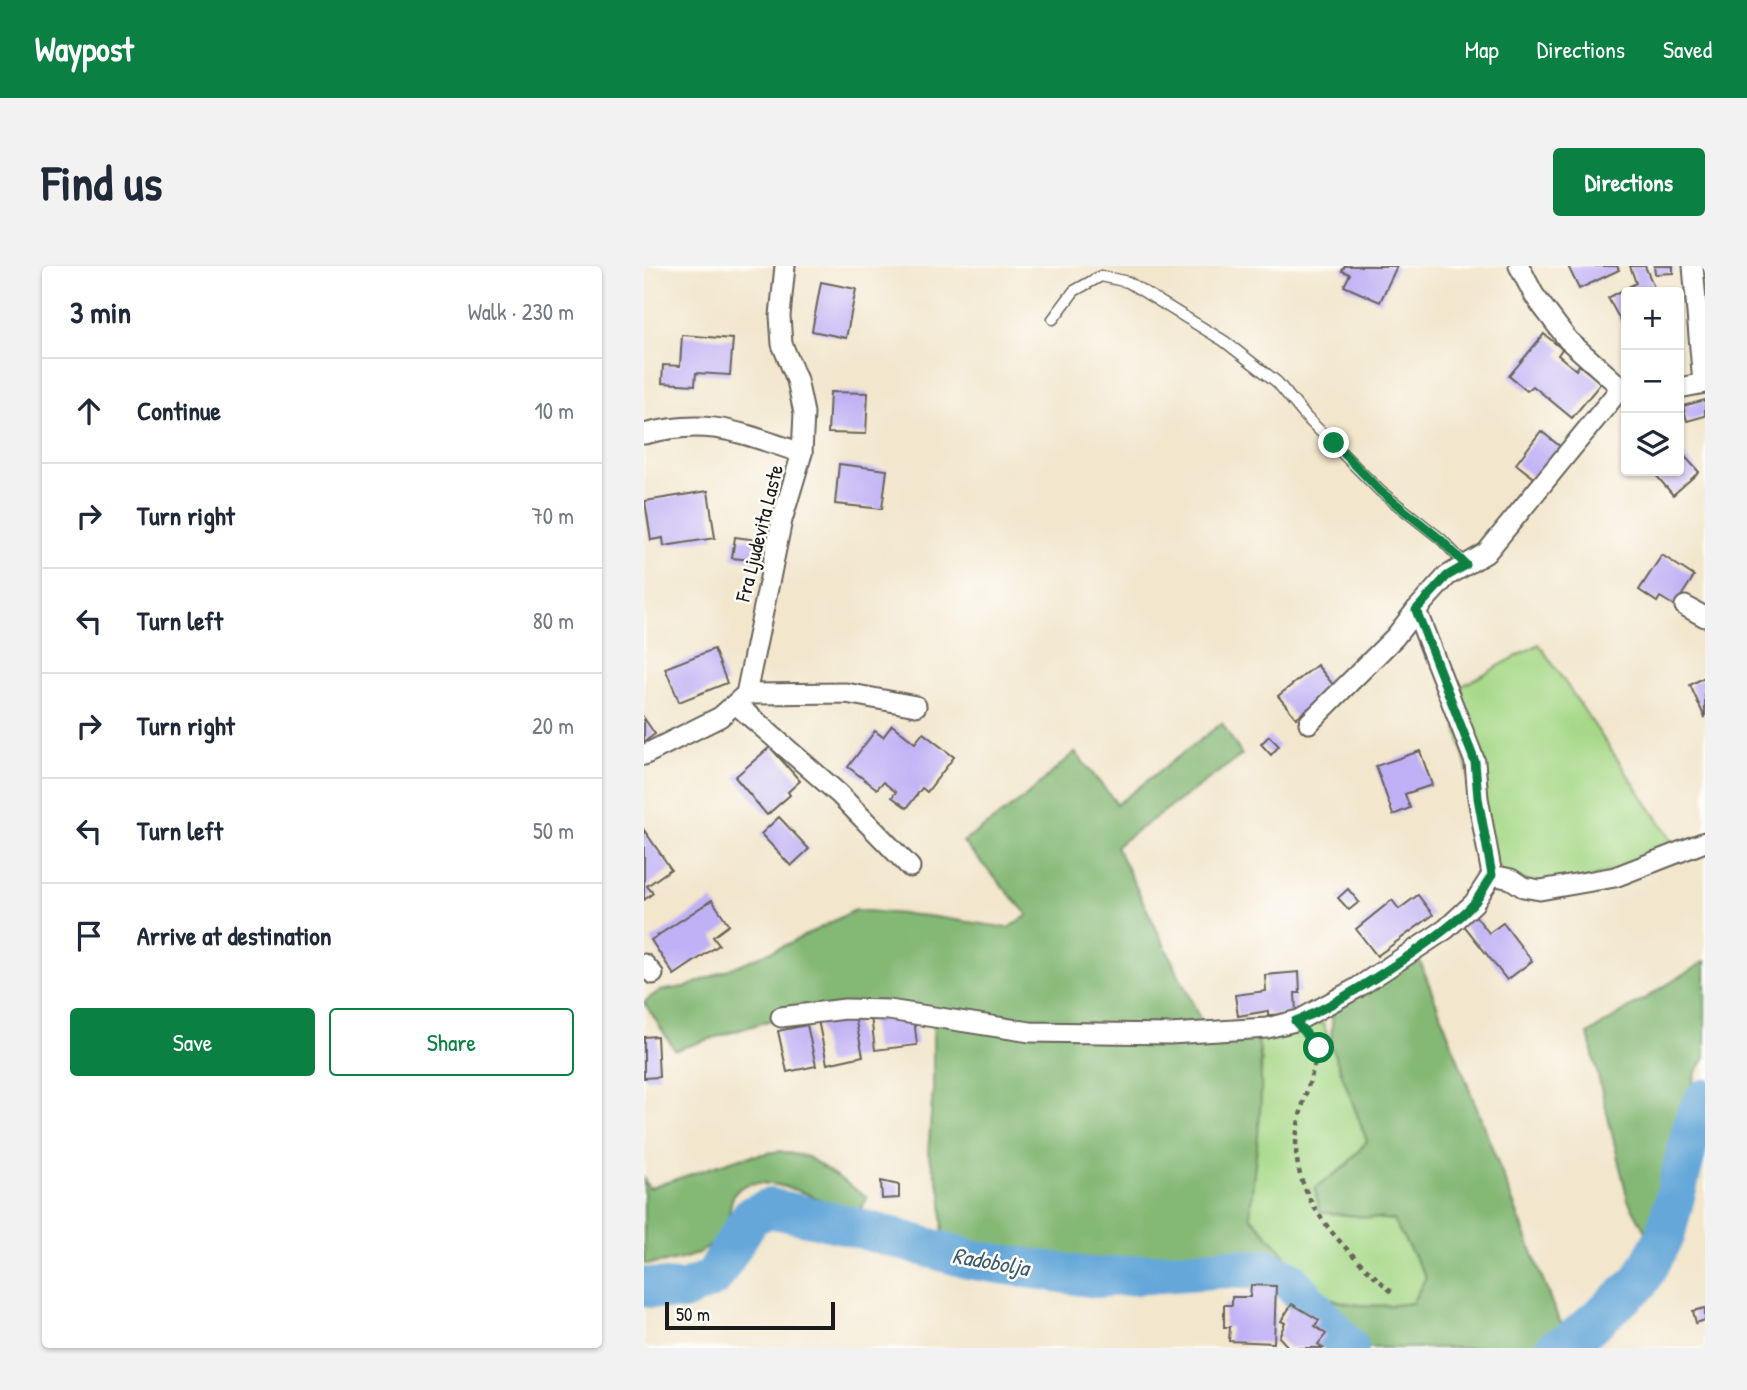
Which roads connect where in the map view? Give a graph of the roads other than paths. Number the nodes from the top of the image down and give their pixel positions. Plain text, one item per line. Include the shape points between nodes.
1 (785, 266) edge
2 (1519, 266) edge
3 (1693, 266) edge
4 (1053, 319) dead end
5 (1704, 383) edge
6 (1684, 387) edge
7 (1621, 389) edge
8 (1621, 393) edge
9 (644, 434) edge
10 (803, 453) junction
11 (1466, 565) junction
12 (1685, 606) dead end
13 (1416, 610) junction
14 (1705, 617) edge
15 (742, 699) junction
16 (916, 706) dead end
17 (1309, 723) dead end
18 (644, 755) edge
19 (1705, 842) edge
20 (910, 867) dead end
21 (1492, 875) junction
22 (781, 1017) dead end

1 - 10 street, Fra Ljudevita Laste via 782,344 804,413
2 - 7 street via 1534,295 1568,340
3 - 5 street
4 - 11 lane via 1074,291 1101,275 1128,282 1224,341 1277,382 1380,491
5 - 6 street
8 - 11 street via 1511,526 1486,553
9 - 10 street via 679,425 707,426
10 - 15 street, Fra Ljudevita Laste via 782,520
11 - 13 street via 1447,576
12 - 14 street
13 - 17 street
13 - 21 street via 1475,762
15 - 16 street via 846,693
15 - 18 street via 720,717
15 - 20 street
19 - 21 street via 1615,877 1540,890
21 - 22 street via 1474,903 1446,929 1357,988 1295,1021 1235,1032 1170,1034 1030,1032 889,1010 845,1009

